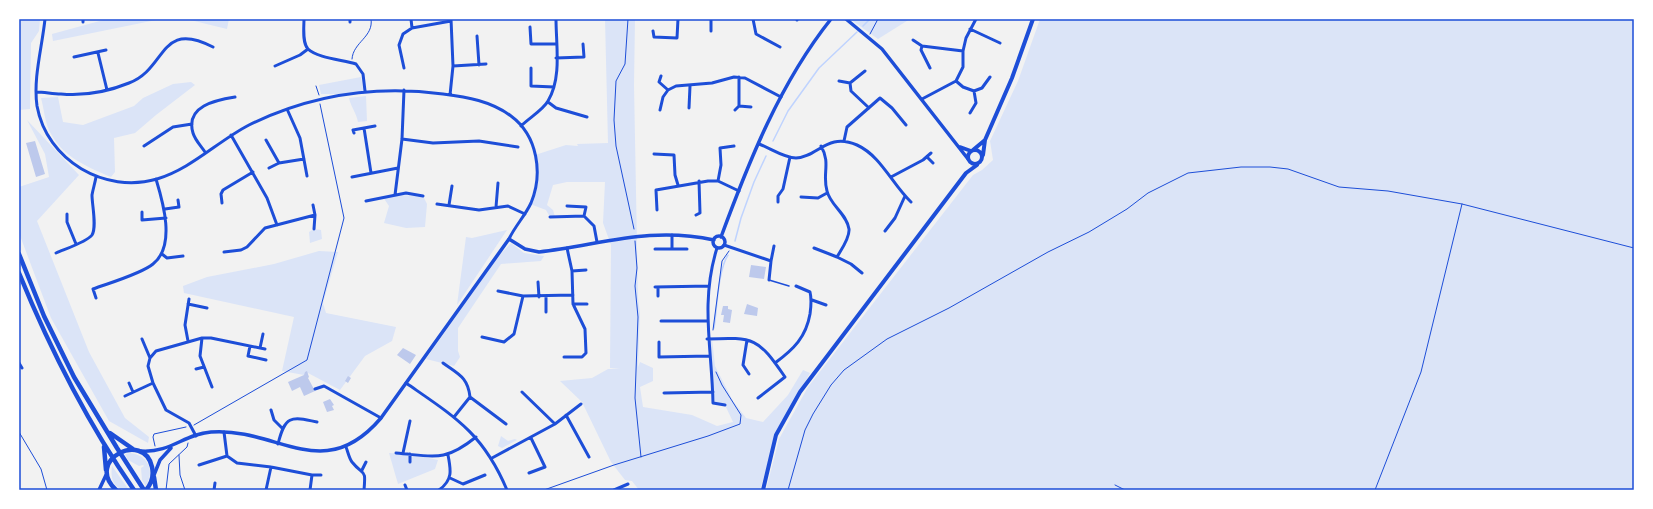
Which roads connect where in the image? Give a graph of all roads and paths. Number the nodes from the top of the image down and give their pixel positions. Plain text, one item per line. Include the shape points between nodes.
1 (45, 19) edge
2 (304, 19) edge
3 (371, 19) edge
4 (411, 19) edge
5 (556, 19) edge
6 (628, 19) edge
7 (678, 19) edge
8 (711, 19) edge
9 (753, 19) edge
10 (832, 19) edge
11 (846, 19) edge
12 (878, 19) edge
13 (976, 19) edge
14 (1032, 19) edge
15 (451, 20) edge
16 (530, 27) dead end
17 (412, 28) junction
18 (970, 29) junction
19 (653, 31) dead end
20 (711, 31) dead end
21 (870, 34) dead end
22 (477, 36) dead end
23 (913, 40) dead end
24 (1000, 43) dead end
25 (556, 44) junction
26 (583, 44) dead end
27 (922, 46) junction
28 (213, 47) dead end
29 (780, 47) dead end
30 (308, 49) junction
31 (106, 50) dead end
32 (963, 51) junction
33 (98, 53) junction
34 (74, 57) dead end
35 (556, 58) junction
36 (352, 59) dead end
37 (486, 64) dead end
38 (478, 65) junction
39 (275, 66) dead end
40 (453, 66) junction
41 (404, 68) dead end
42 (531, 68) dead end
43 (930, 68) dead end
44 (865, 71) dead end
45 (661, 76) dead end
46 (739, 77) junction
47 (990, 77) dead end
48 (839, 81) dead end
49 (956, 81) junction
50 (850, 83) junction
51 (316, 86) dead end
52 (690, 86) junction
53 (554, 87) junction
54 (107, 90) junction
55 (404, 90) junction
56 (668, 90) junction
57 (974, 91) junction
58 (36, 92) junction
59 (366, 92) junction
60 (450, 95) junction
61 (319, 96) dead end
62 (235, 97) dead end
63 (781, 97) junction
64 (922, 99) junction
65 (548, 102) junction
66 (320, 104) dead end
67 (740, 106) junction
68 (751, 107) dead end
69 (689, 108) dead end
70 (869, 108) junction
71 (287, 109) junction
72 (660, 110) dead end
73 (734, 110) dead end
74 (970, 113) dead end
75 (587, 117) dead end
76 (192, 124) junction
77 (906, 125) dead end
78 (374, 126) dead end
79 (521, 126) junction
80 (364, 128) junction
81 (354, 134) dead end
82 (231, 135) junction
83 (402, 139) junction
84 (266, 140) dead end
85 (985, 140) junction
86 (844, 141) junction
87 (760, 144) junction
88 (144, 146) dead end
89 (734, 146) dead end
90 (821, 146) junction
91 (959, 146) junction
92 (518, 147) dead end
93 (972, 151) junction
94 (205, 152) junction
95 (931, 153) dead end
96 (654, 154) dead end
97 (680, 154) dead end
98 (674, 155) junction
99 (983, 155) junction
100 (790, 157) junction
101 (927, 157) junction
102 (304, 159) junction
103 (968, 159) junction
104 (279, 163) junction
105 (933, 163) dead end
106 (977, 165) junction
107 (269, 168) dead end
108 (398, 168) junction
109 (253, 172) junction
110 (372, 172) junction
111 (966, 174) junction
112 (307, 176) dead end
113 (96, 177) junction
114 (352, 177) dead end
115 (891, 177) junction
116 (156, 179) junction
117 (699, 181) junction
118 (718, 181) junction
119 (498, 183) dead end
120 (678, 185) junction
121 (452, 186) dead end
122 (739, 190) junction
123 (827, 193) junction
124 (396, 195) junction
125 (423, 196) dead end
126 (773, 196) dead end
127 (778, 196) junction
128 (905, 196) junction
129 (801, 197) dead end
130 (178, 200) dead end
131 (366, 201) dead end
132 (778, 202) dead end
133 (911, 202) dead end
134 (222, 203) dead end
135 (313, 204) dead end
136 (437, 204) dead end
137 (1462, 204) junction
138 (449, 205) junction
139 (566, 206) dead end
140 (496, 207) junction
141 (165, 209) junction
142 (657, 210) dead end
143 (142, 212) dead end
144 (67, 214) dead end
145 (525, 214) junction
146 (696, 215) dead end
147 (315, 216) junction
148 (584, 216) junction
149 (550, 217) dead end
150 (166, 218) junction
151 (277, 225) junction
152 (314, 229) dead end
153 (634, 229) dead end
154 (884, 231) dead end
155 (672, 235) junction
156 (721, 237) junction
157 (509, 239) junction
158 (635, 240) dead end
159 (714, 240) junction
160 (597, 242) junction
161 (76, 244) junction
162 (724, 245) junction
163 (774, 246) dead end
164 (567, 248) junction
165 (717, 248) junction
166 (814, 248) dead end
167 (1634, 248) edge
168 (655, 249) dead end
169 (672, 249) junction
170 (687, 249) dead end
171 (729, 251) dead end
172 (224, 252) dead end
173 (56, 253) dead end
174 (19, 254) edge
175 (162, 254) junction
176 (183, 256) dead end
177 (837, 257) junction
178 (771, 261) junction
179 (586, 270) dead end
180 (572, 271) junction
181 (19, 273) edge
182 (862, 273) dead end
183 (769, 280) joint
184 (538, 282) dead end
185 (709, 286) junction
186 (789, 286) dead end
187 (796, 286) dead end
188 (498, 291) dead end
189 (572, 295) junction
190 (524, 296) junction
191 (546, 296) junction
192 (658, 296) dead end
193 (539, 297) junction
194 (96, 298) dead end
195 (189, 299) dead end
196 (812, 300) junction
197 (188, 304) junction
198 (573, 304) junction
199 (587, 304) dead end
200 (826, 305) dead end
201 (207, 308) dead end
202 (546, 312) dead end
203 (661, 321) dead end
204 (707, 322) junction
205 (263, 334) dead end
206 (712, 335) dead end
207 (482, 337) dead end
208 (202, 338) junction
209 (708, 338) junction
210 (142, 340) dead end
211 (747, 340) junction
212 (188, 341) junction
213 (659, 342) dead end
214 (250, 346) junction
215 (260, 348) junction
216 (265, 349) dead end
217 (709, 356) junction
218 (564, 357) dead end
219 (150, 358) junction
220 (266, 360) dead end
221 (19, 363) edge
222 (443, 363) dead end
223 (775, 363) junction
224 (715, 366) dead end
225 (204, 367) junction
226 (22, 368) dead end
227 (196, 369) dead end
228 (749, 374) dead end
229 (129, 383) dead end
230 (154, 383) junction
231 (406, 383) junction
232 (212, 387) dead end
233 (315, 389) dead end
234 (134, 392) junction
235 (522, 392) dead end
236 (712, 392) junction
237 (664, 394) dead end
238 (125, 396) dead end
239 (470, 397) junction
240 (758, 398) dead end
241 (581, 404) dead end
242 (725, 405) dead end
243 (271, 410) dead end
244 (566, 415) junction
245 (454, 417) junction
246 (381, 418) junction
247 (410, 421) dead end
248 (317, 422) dead end
249 (506, 424) dead end
250 (555, 424) junction
251 (194, 425) dead end
252 (188, 426) dead end
253 (282, 428) junction
254 (107, 431) junction
255 (19, 432) edge
256 (224, 432) junction
257 (196, 436) junction
258 (476, 437) junction
259 (531, 438) junction
260 (188, 439) junction
261 (278, 444) junction
262 (104, 445) junction
263 (155, 447) dead end
264 (172, 447) junction
265 (346, 447) junction
266 (136, 451) junction
267 (120, 453) junction
268 (396, 453) dead end
269 (403, 453) junction
270 (410, 454) junction
271 (178, 455) junction
272 (448, 455) junction
273 (227, 456) junction
274 (589, 457) dead end
275 (112, 458) junction
276 (492, 458) junction
277 (641, 458) junction
278 (366, 462) dead end
279 (410, 462) dead end
280 (199, 465) dead end
281 (271, 467) junction
282 (362, 470) junction
283 (529, 473) dead end
284 (106, 474) junction
285 (154, 475) junction
286 (321, 475) dead end
287 (485, 475) dead end
288 (312, 476) junction
289 (450, 478) junction
290 (214, 483) dead end
291 (628, 484) dead end
292 (405, 485) dead end
293 (1115, 485) dead end
294 (47, 490) edge
295 (99, 490) edge
296 (116, 490) edge
297 (134, 490) edge
298 (145, 490) edge
299 (156, 490) edge
300 (166, 490) edge
301 (185, 490) edge
302 (214, 490) edge
303 (266, 490) edge
304 (310, 490) edge
305 (364, 490) edge
306 (407, 490) edge
307 (439, 490) edge
308 (507, 490) edge
309 (544, 490) edge
310 (614, 490) edge
311 (763, 490) edge
312 (788, 490) edge
313 (1125, 490) edge
314 (1375, 490) edge

1 - 58 street
2 - 30 street via 305,42
3 - 36 path via 370,31 355,48
4 - 17 street
5 - 25 street
6 - 153 path via 625,64 616,81 614,120 616,146
7 - 19 street via 676,38 654,37
8 - 20 street
9 - 29 street via 756,34
10 - 63 street via 791,78
11 - 64 street via 882,49
12 - 21 path
13 - 18 street
14 - 85 main road via 1012,78
15 - 17 street
15 - 40 street
16 - 25 street via 531,44
17 - 41 street via 402,34 399,45
18 - 24 street
18 - 32 street
22 - 38 street
23 - 27 street
25 - 35 street
26 - 35 street via 584,57
27 - 32 street
27 - 43 street via 921,50
28 - 54 street via 194,39 173,42 166,47 148,71 131,83
30 - 39 street
30 - 59 street via 316,54 356,64 363,74
31 - 33 street
32 - 49 street via 963,67
33 - 34 street
33 - 54 street
35 - 53 street via 557,75
37 - 38 street
38 - 40 street
40 - 60 street
42 - 53 street via 531,86
44 - 50 street
45 - 56 street via 659,82
46 - 52 street
46 - 63 street via 746,78
46 - 67 street
47 - 57 street via 982,88
48 - 50 street
49 - 57 street
49 - 64 street
50 - 70 street via 851,91
51 - 61 path
52 - 56 street via 676,86
52 - 69 street
53 - 65 street
54 - 58 street via 81,95
55 - 59 street
55 - 60 street
55 - 83 street
56 - 72 street
57 - 74 street via 976,103
58 - 113 street via 41,119 50,139 66,158
59 - 71 street via 328,97
60 - 79 street via 492,105 503,110
62 - 76 street via 205,105 197,112
63 - 87 street
64 - 91 street
65 - 75 street via 556,108
65 - 79 street
66 - 251 path via 344,218 307,360
67 - 68 street
67 - 73 street
70 - 77 street via 880,98
70 - 86 street via 847,127
71 - 82 street
71 - 102 street via 300,138
76 - 88 street via 173,127
76 - 94 street via 193,133
78 - 80 street
79 - 145 street via 534,149 537,169 534,194
80 - 81 street via 353,130
80 - 110 street
82 - 94 street
82 - 109 street
83 - 92 street via 433,143 479,141
83 - 108 street
84 - 104 street
85 - 93 main road
85 - 99 main road
86 - 90 street
86 - 115 street via 857,145 869,153
87 - 100 street
87 - 122 street
89 - 118 street via 718,148
90 - 100 street via 802,157
90 - 123 street via 827,162
91 - 93 street
91 - 103 street
93 - 99 main road via 977,150
93 - 103 main road
94 - 116 street via 182,167
95 - 101 street
96 - 98 street
97 - 98 street
98 - 120 street
99 - 106 main road
100 - 127 street via 783,189
101 - 105 street
101 - 115 street
102 - 104 street
102 - 112 street
103 - 106 main road
103 - 111 main road
104 - 107 street
106 - 111 main road
108 - 110 street
108 - 124 street
109 - 134 street via 223,190
109 - 151 street via 273,210
110 - 114 street
111 - 311 main road via 800,392 776,435
113 - 116 street via 129,183
113 - 161 street via 92,193 95,227 90,237
115 - 128 street
116 - 141 street
117 - 118 street
117 - 120 street
117 - 146 street via 700,213
118 - 122 street
119 - 140 street
120 - 142 street via 656,190
121 - 138 street
122 - 156 street
123 - 129 street via 818,198
123 - 177 street via 846,219 849,230
124 - 125 street via 406,193
124 - 131 street
126 - 127 street
127 - 132 street
128 - 133 street
128 - 154 street via 895,218
130 - 141 street via 179,207
135 - 147 street
136 - 138 street
137 - 167 path
137 - 312 path via 1388,191 1339,187 1288,169 1241,168 1188,173 1148,193 1089,232 887,339 844,370 831,385 805,430
137 - 314 path via 1421,372
138 - 140 street via 479,210
139 - 148 street via 586,207
140 - 145 street via 508,206
141 - 150 street
143 - 150 street via 142,220
144 - 161 street via 67,222
145 - 157 street
147 - 151 street
147 - 152 street
148 - 149 street
148 - 160 street via 594,226
150 - 175 street
151 - 172 street via 265,228 241,250
155 - 159 street
155 - 160 street via 635,236
155 - 169 street
156 - 159 street
156 - 162 street via 725,241
157 - 164 street via 532,251
157 - 231 street
158 - 277 path via 638,316 635,398
159 - 165 street via 714,246
160 - 164 street
161 - 173 street
162 - 165 street
162 - 178 street
163 - 178 street
164 - 180 street
165 - 185 street
166 - 177 street
168 - 169 street
169 - 170 street
171 - 206 path via 722,261
174 - 254 highway via 44,316 74,377
175 - 176 street via 166,258
175 - 194 street via 153,264 94,289
177 - 182 street
178 - 183 street
179 - 180 street
180 - 189 street
181 - 262 highway via 48,340
183 - 186 lane
184 - 193 street
185 - 192 street via 656,287
185 - 204 street
187 - 196 street via 810,292
188 - 190 street
189 - 191 street
189 - 198 street
190 - 193 street
190 - 207 street via 514,334 504,342
191 - 193 street
191 - 202 street
195 - 197 street
196 - 200 street
196 - 223 street via 808,324 798,344
197 - 201 street
197 - 212 street
198 - 199 street
198 - 218 street via 585,329 586,353 582,357
203 - 204 street
204 - 209 street
205 - 215 street
208 - 212 street
208 - 214 street
208 - 225 street via 200,356
209 - 211 street
209 - 217 street
210 - 219 street
211 - 223 street via 756,342
211 - 228 street via 743,365
212 - 219 street via 156,351
213 - 217 street via 659,357
214 - 215 street
214 - 220 street via 248,356
215 - 216 street
217 - 236 street
219 - 230 street via 148,366
221 - 226 street
222 - 239 street via 466,380
223 - 240 street via 785,377
224 - 277 path via 722,385 741,415 740,424
225 - 227 street
225 - 232 street
229 - 234 street
230 - 234 street
230 - 257 street via 166,410 189,423
231 - 245 street
231 - 246 street
233 - 246 street via 324,386 332,389 346,400
234 - 238 street
235 - 250 street
236 - 237 street
236 - 242 street via 713,403
239 - 245 street
239 - 249 street
241 - 244 street
243 - 253 street via 274,420
244 - 250 street
244 - 274 street
245 - 258 street
246 - 265 street via 361,438
247 - 269 street
248 - 253 street via 299,418 289,420
250 - 259 street
252 - 263 path via 154,434
253 - 261 street
254 - 266 highway
254 - 267 highway
255 - 294 path via 41,469
256 - 257 street
256 - 261 street
256 - 273 street
257 - 260 street
258 - 272 street via 462,449
258 - 276 street
259 - 276 street
259 - 283 street via 545,467
260 - 264 street
260 - 271 path via 187,447
261 - 265 street via 314,451
262 - 275 highway
262 - 284 highway
264 - 266 street via 155,452
264 - 285 street via 160,460
265 - 282 street via 352,462
266 - 267 highway via 125,450
266 - 285 highway via 150,461
267 - 275 highway
267 - 298 highway
268 - 269 street
269 - 270 street
270 - 272 street via 433,458
270 - 279 street
271 - 300 path via 169,464
271 - 301 path
272 - 289 street via 452,470
273 - 280 street
273 - 281 street via 237,463
275 - 284 highway
275 - 297 highway
276 - 308 street
277 - 309 path
278 - 282 street
281 - 288 street
281 - 303 street
282 - 305 street via 365,476
284 - 295 street
284 - 296 highway
285 - 298 highway
285 - 299 highway
286 - 288 street
287 - 289 street via 463,484
288 - 304 street
289 - 307 street
290 - 302 street
291 - 310 street
292 - 306 street
293 - 313 path

